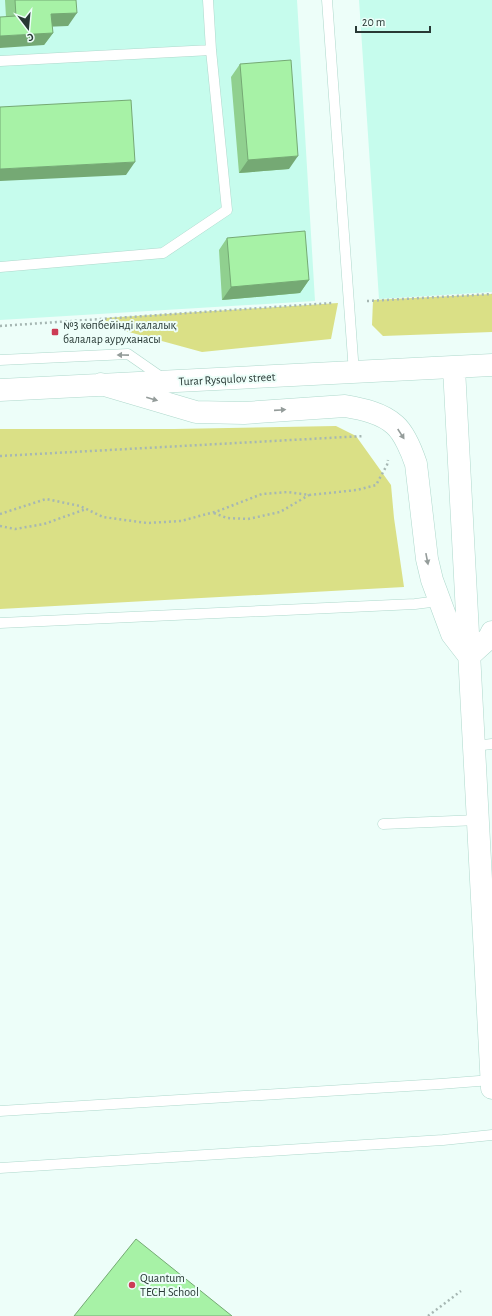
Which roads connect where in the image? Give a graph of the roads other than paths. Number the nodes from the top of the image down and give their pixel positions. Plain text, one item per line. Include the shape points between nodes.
1 (208, 0) edge
2 (327, 0) edge
3 (211, 50) junction
4 (0, 61) edge
5 (0, 267) edge
6 (492, 357) edge
7 (0, 360) edge
8 (492, 365) edge
9 (454, 368) junction
10 (354, 373) junction
11 (168, 381) junction
12 (101, 384) junction
13 (0, 390) edge
14 (440, 602) junction
15 (0, 623) edge
16 (492, 632) edge
17 (469, 656) junction
18 (483, 745) edge
19 (478, 820) junction
20 (383, 824) dead end
21 (487, 883) edge
22 (492, 1080) edge
23 (492, 1088) edge
24 (0, 1111) edge
25 (492, 1135) edge
26 (0, 1168) edge

1 - 3 lane
2 - 10 lane
3 - 4 lane
3 - 5 lane via 227,210 163,253
6 - 9 street, Turar Rysqulov street
11 -> 7 lane via 128,354
8 - 9 street, Turar Rysqulov street
9 - 10 street, Turar Rysqulov street
9 - 17 street
10 - 11 street, Turar Rysqulov street
11 - 12 street, Turar Rysqulov street
12 - 13 street, Turar Rysqulov street
12 -> 14 street via 196,412 244,413 345,406 360,408 386,419 402,434 416,464 427,559
14 - 15 lane
14 - 17 street via 452,634
16 - 17 street
17 - 18 street
18 - 19 street
19 - 20 lane
19 - 21 street
21 - 22 street
22 - 23 street
22 - 24 lane
25 - 26 lane

